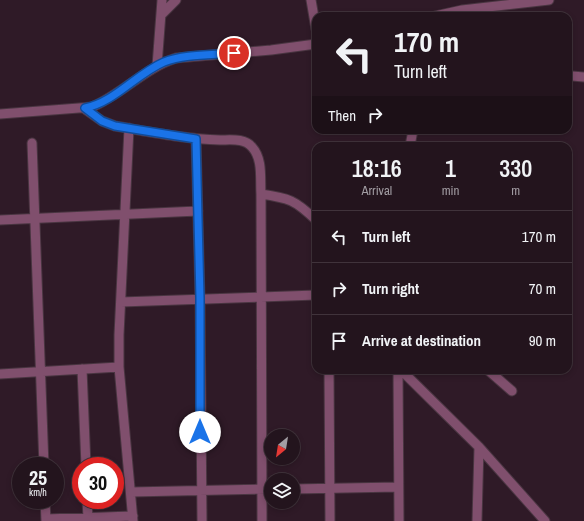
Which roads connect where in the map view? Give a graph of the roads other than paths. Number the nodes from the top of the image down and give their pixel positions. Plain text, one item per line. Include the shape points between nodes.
1 (162, 0) edge
2 (176, 0) edge
3 (312, 0) edge
4 (538, 0) edge
5 (549, 0) edge
6 (472, 4) edge
7 (314, 12) edge
8 (447, 12) edge
9 (161, 15) junction
10 (312, 45) edge
11 (157, 66) junction
12 (572, 76) dead end
13 (584, 77) edge
14 (85, 108) junction
15 (0, 114) edge
16 (129, 128) junction
17 (196, 139) junction
18 (32, 143) dead end
19 (261, 194) junction
20 (198, 211) junction
21 (125, 215) junction
22 (312, 216) edge
23 (36, 219) junction
24 (0, 220) edge
25 (312, 295) edge
26 (261, 296) junction
27 (200, 298) junction
28 (121, 302) junction
29 (119, 367) junction
30 (82, 369) junction
31 (41, 371) junction
32 (0, 374) edge
33 (329, 374) edge
34 (399, 374) edge
35 (403, 374) edge
36 (493, 374) edge
37 (512, 391) dead end
38 (479, 447) junction
39 (44, 457) edge
40 (86, 457) edge
41 (266, 473) edge
42 (398, 487) junction
43 (330, 488) junction
44 (264, 489) edge
45 (300, 489) edge
46 (201, 491) junction
47 (130, 492) junction
48 (264, 505) edge
49 (45, 509) edge
50 (88, 509) edge
51 (538, 517) edge
52 (88, 518) junction
53 (133, 519) edge
54 (46, 520) edge
55 (202, 521) edge
56 (262, 521) edge
57 (330, 521) edge
58 (399, 521) edge
59 (477, 521) edge
60 (545, 521) edge

1 - 9 street
2 - 9 street
3 - 7 street
4 - 5 street
4 - 6 street
6 - 8 street
9 - 11 street
10 - 11 street via 278,50 176,58
11 - 14 street via 102,103
12 - 13 street
14 - 15 street
14 - 16 street via 102,121
16 - 17 street
16 - 21 street
17 - 19 street via 243,141 251,146 257,153 260,164
17 - 20 street
18 - 23 street
19 - 22 street via 293,201
19 - 26 street
20 - 21 street
20 - 27 street
21 - 23 street
21 - 28 street
23 - 24 street
23 - 31 street
25 - 26 street
26 - 27 street
26 - 41 street
27 - 28 street
27 - 46 street
28 - 29 street
29 - 30 street
29 - 47 street
30 - 31 street
30 - 40 street
31 - 32 street
31 - 39 street
33 - 43 street
34 - 42 street
35 - 38 street
36 - 37 street
38 - 51 street
38 - 59 street
42 - 43 street
42 - 58 street
43 - 45 street
43 - 57 street
44 - 46 street
46 - 47 street
46 - 55 street
47 - 53 street
48 - 56 street
49 - 54 street
50 - 52 street
51 - 60 street
52 - 53 street
52 - 54 street

